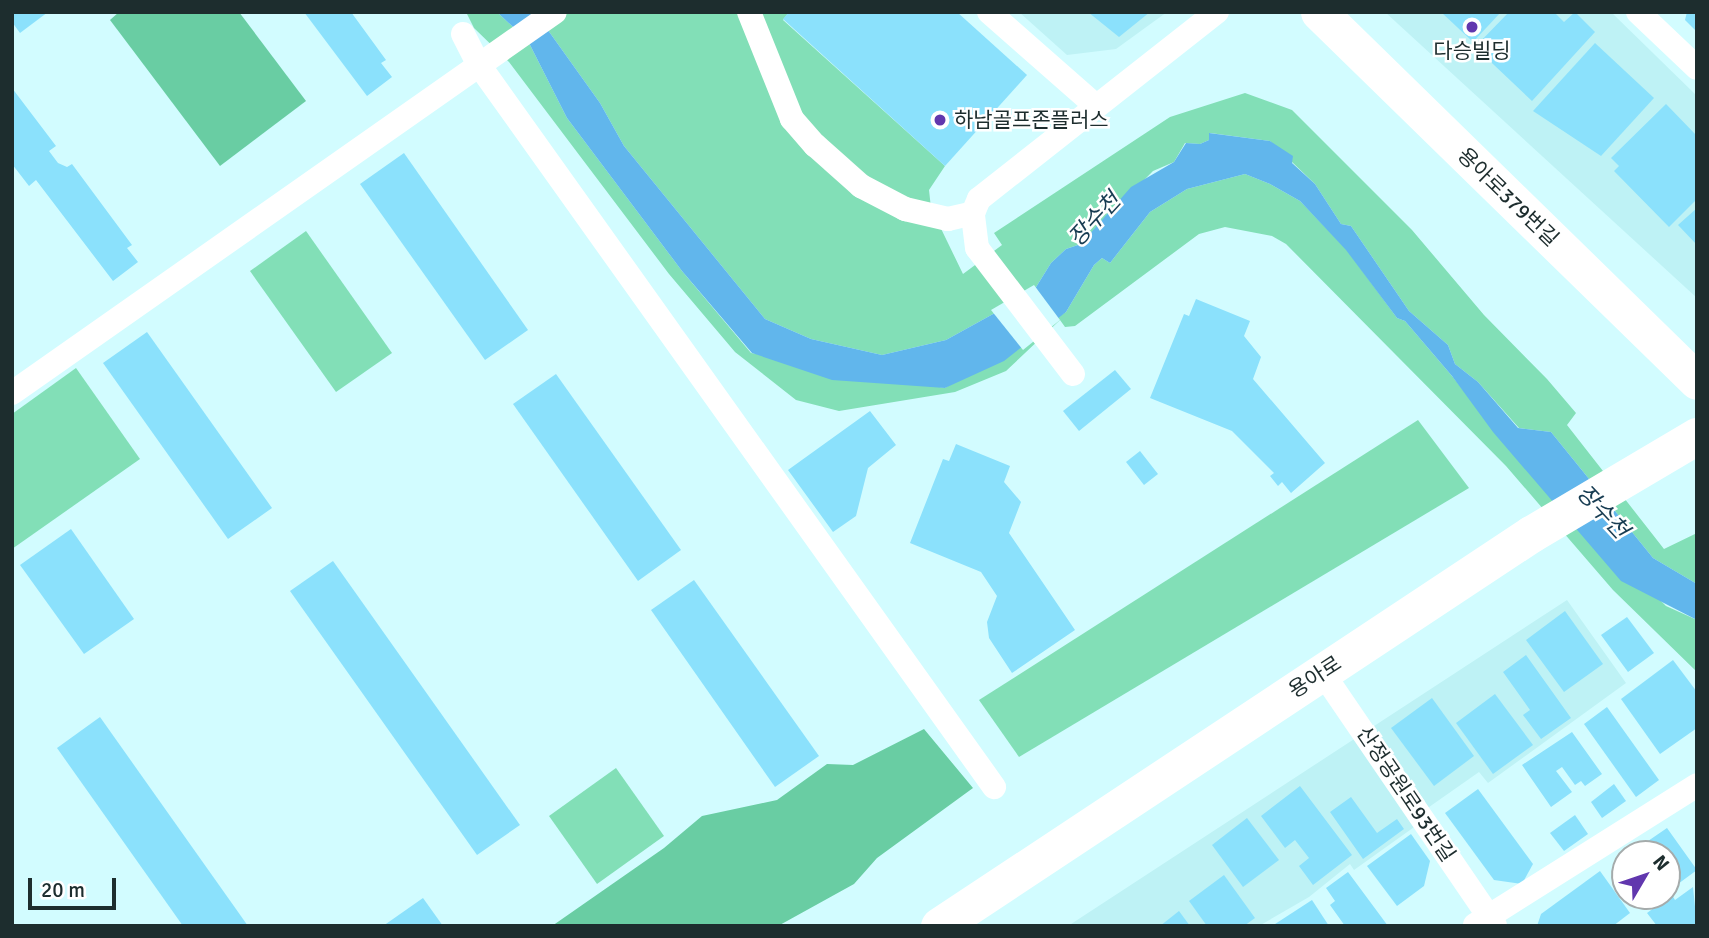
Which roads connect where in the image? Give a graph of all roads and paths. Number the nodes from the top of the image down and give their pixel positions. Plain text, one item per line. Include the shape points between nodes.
1 (555, 12) edge
2 (749, 12) edge
3 (989, 12) edge
4 (1217, 12) edge
5 (1319, 12) edge
6 (1648, 15) edge
7 (463, 34) dead end
8 (483, 62) junction
9 (1697, 68) edge
10 (1096, 106) junction
11 (972, 213) junction
12 (1073, 374) dead end
13 (1697, 381) edge
14 (12, 393) edge
15 (1697, 436) edge
16 (1322, 672) junction
17 (1697, 786) edge
18 (994, 787) dead end
19 (1486, 923) edge
20 (939, 926) edge

1 - 8 street
2 - 11 street via 792,119 815,145 861,186 905,209 948,219
3 - 10 street
4 - 10 street
5 - 13 main road, 용아로379번길
6 - 9 street
7 - 8 street
8 - 14 street
8 - 18 street
10 - 11 street via 979,200
11 - 12 street via 977,248
15 - 16 main road, 용아로 via 1531,534
16 - 19 street, 산정공원로93번길
16 - 20 main road, 용아로
17 - 19 street, 산정공원로93번길

